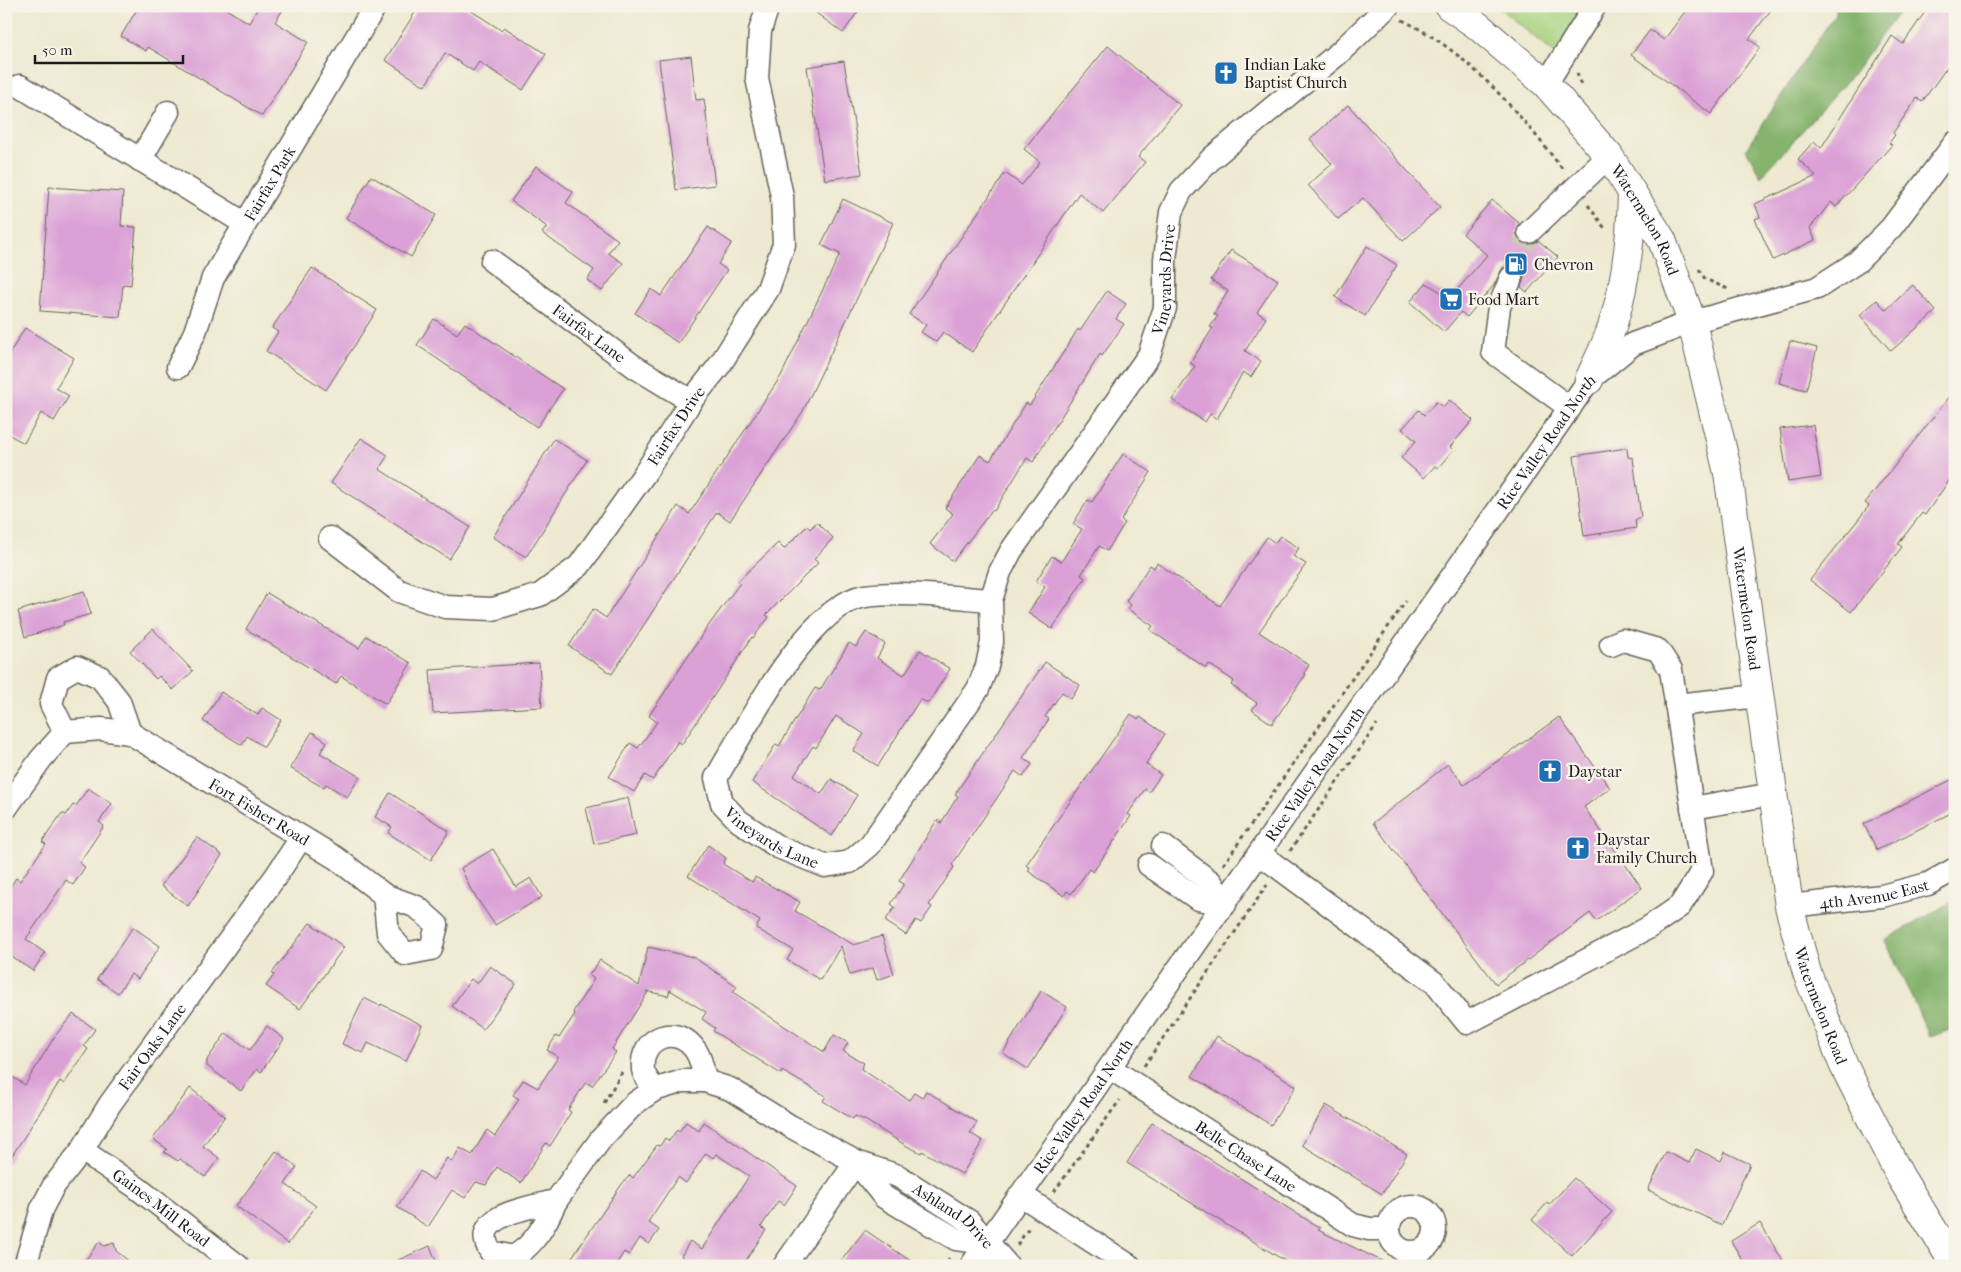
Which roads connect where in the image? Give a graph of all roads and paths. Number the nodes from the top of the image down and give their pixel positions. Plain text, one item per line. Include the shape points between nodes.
1 (375, 6) edge
2 (768, 6) edge
3 (1449, 6) edge
4 (1596, 6) edge
5 (1385, 9) edge
6 (1546, 84) junction
7 (20, 86) dead end
8 (168, 112) dead end
9 (1955, 143) edge
10 (1608, 156) junction
11 (140, 160) junction
12 (1576, 186) junction
13 (1632, 194) junction
14 (244, 224) junction
15 (1529, 232) tunnel mouth
16 (1609, 235) dead end
17 (492, 261) dead end
18 (1510, 278) tunnel mouth
19 (1692, 322) junction
20 (178, 367) dead end
21 (1589, 380) junction
22 (691, 401) junction
23 (1570, 408) junction
24 (330, 538) dead end
25 (991, 600) junction
26 (1406, 601) dead end
27 (1611, 645) dead end
28 (1759, 696) junction
29 (1676, 705) junction
30 (1380, 720) dead end
31 (66, 732) junction
32 (130, 733) junction
33 (1773, 794) junction
34 (6, 808) edge
35 (1692, 808) junction
36 (301, 838) junction
37 (1163, 846) dead end
38 (1260, 854) junction
39 (1149, 865) dead end
40 (1279, 868) junction
41 (1955, 869) edge
42 (1211, 882) junction
43 (384, 895) dead end
44 (1226, 904) junction
45 (1789, 906) junction
46 (623, 1068) dead end
47 (1110, 1068) junction
48 (705, 1081) junction
49 (1132, 1082) junction
50 (654, 1090) junction
51 (603, 1105) dead end
52 (82, 1150) junction
53 (856, 1162) junction
54 (1021, 1195) junction
55 (556, 1201) dead end
56 (1042, 1209) junction
57 (1389, 1229) dead end
58 (987, 1243) junction
59 (1003, 1264) edge
60 (1955, 1265) edge
61 (25, 1266) edge
62 (238, 1266) edge
63 (784, 1266) edge
64 (971, 1266) edge
65 (1130, 1266) edge

1 - 14 street, Fairfax Park
2 - 22 street, Fairfax Drive via 760,31 757,78 782,196 784,244 768,290 719,366
3 - 6 main road, Watermelon Road via 1478,26
4 - 6 street
5 - 12 path via 1465,63 1515,110
5 - 25 street, Vineyards Drive via 1340,52 1212,158 1181,191 1171,212 1165,259 1165,308 1149,355 1011,551
6 - 10 main road, Watermelon Road
7 - 11 street
8 - 11 street
9 - 19 street, Rice Valley Road North via 1891,228 1857,262 1817,288
10 - 12 street
10 - 13 main road, Watermelon Road
11 - 14 street
12 - 15 street
12 - 16 path
13 - 19 main road, Watermelon Road via 1662,240
13 - 21 main road via 1627,268 1618,308
14 - 20 street, Fairfax Park via 213,278 195,332
17 - 22 street, Fairfax Lane via 634,367
18 - 23 street via 1499,307 1493,352
19 - 21 street, Rice Valley Road North via 1633,344
19 - 28 main road, Watermelon Road via 1728,473
21 - 23 street, Rice Valley Road North
22 - 24 street, Fairfax Drive via 579,566 540,595 493,609 445,608 399,591
23 - 38 street, Rice Valley Road North
25 - 25 street, Vineyards Lane via 992,642 978,688 870,845 850,862 824,866 778,847 739,821 722,803 716,778 766,694 807,637 842,604 864,596
26 - 42 path
27 - 29 street via 1623,640 1658,650 1671,670
28 - 29 street
28 - 33 main road, Watermelon Road
29 - 35 street
30 - 40 path
31 - 32 street, Fort Fisher Road via 100,729
31 - 32 street via 51,704 58,678 77,667 100,677 119,701
31 - 34 street
32 - 36 street, Fort Fisher Road
33 - 35 street
33 - 45 main road, Watermelon Road
35 - 40 street via 1702,871 1680,906 1648,928 1467,1023 1435,983
36 - 43 street, Fort Fisher Road via 336,858
36 - 52 street, Fair Oaks Lane via 110,1104
37 - 42 street
38 - 40 street
38 - 44 street, Rice Valley Road North
39 - 44 street via 1198,900
40 - 49 path
41 - 45 street, 4th Avenue East via 1928,884 1882,896
42 - 44 street
44 - 47 street, Rice Valley Road North
45 - 60 main road, Watermelon Road via 1807,973 1844,1066 1896,1167
46 - 51 path
47 - 49 street, Belle Chase Lane
47 - 54 street, Rice Valley Road North
48 - 50 street, Ashland Drive via 683,1081
48 - 50 street via 696,1050 678,1036 668,1034 648,1047 644,1059 644,1071
48 - 53 street, Ashland Drive via 730,1089
49 - 56 path
49 - 57 street, Belle Chase Lane via 1353,1225
50 - 55 street, Ashland Drive via 634,1104 601,1139
52 - 61 street, Fair Oaks Lane via 53,1187 42,1208
52 - 62 street, Gaines Mill Road via 136,1187
53 - 58 street, Ashland Drive via 898,1176 969,1221
53 - 63 street
54 - 56 street
54 - 58 street, Rice Valley Road North
56 - 59 path
56 - 65 street
58 - 59 street, Ashland Drive
58 - 64 street, Rice Valley Road North

